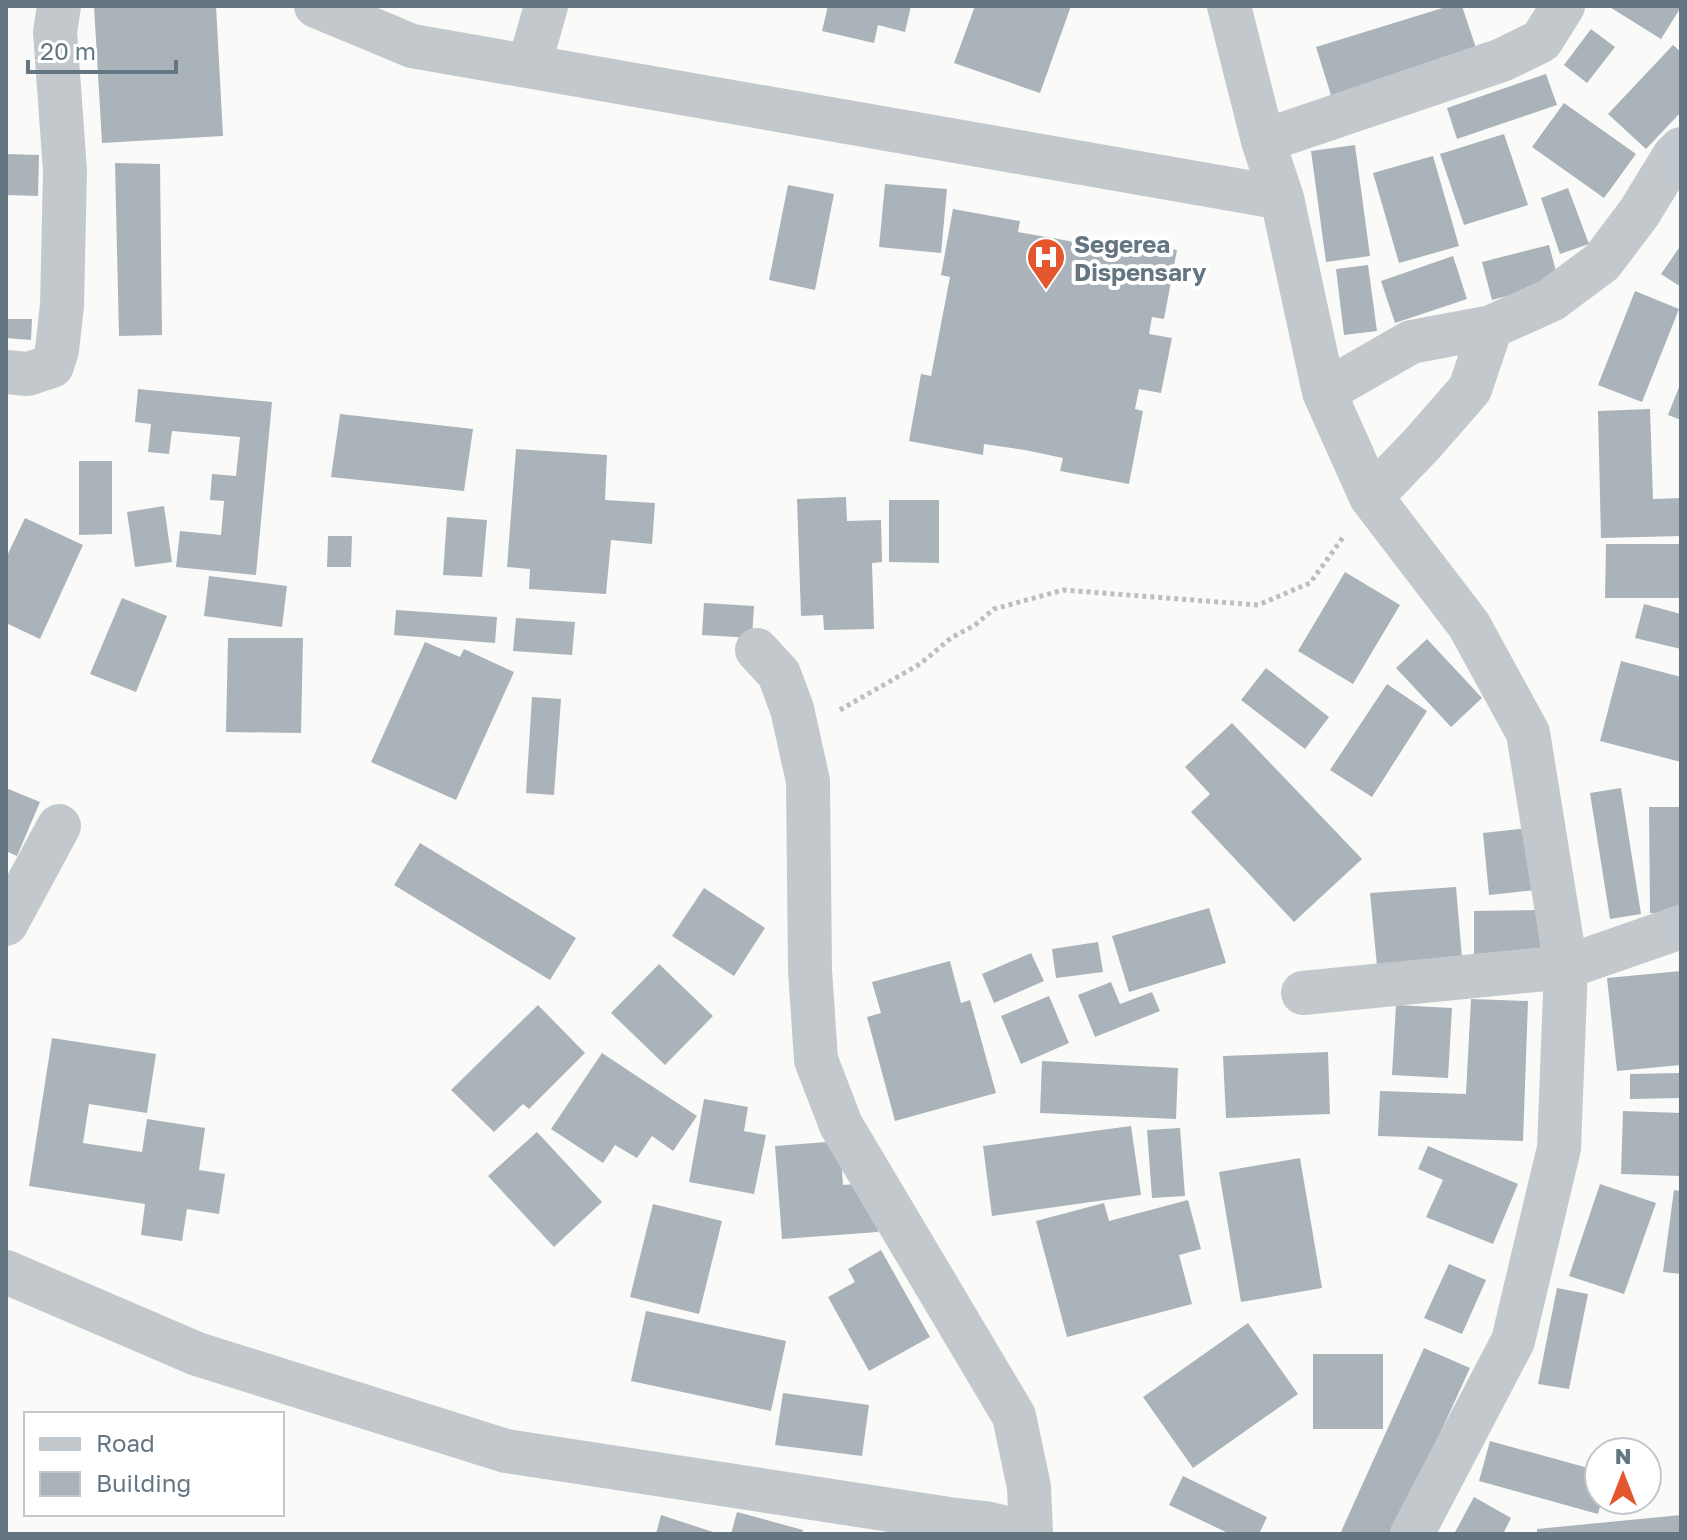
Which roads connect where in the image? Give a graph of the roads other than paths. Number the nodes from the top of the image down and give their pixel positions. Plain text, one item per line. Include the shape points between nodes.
1 (59, 6) edge
2 (316, 6) edge
3 (546, 6) edge
4 (1229, 6) edge
5 (1563, 6) edge
6 (529, 66) junction
7 (1263, 141) junction
8 (1681, 149) edge
9 (1282, 198) junction
10 (1491, 327) junction
11 (6, 372) edge
12 (1324, 392) junction
13 (1371, 497) junction
14 (757, 650) dead end
15 (59, 826) dead end
16 (6, 924) edge
17 (1681, 927) edge
18 (1566, 967) junction
19 (1303, 993) dead end
20 (6, 1272) edge
21 (1031, 1534) edge
22 (1412, 1534) edge

1 - 11 street via 55,32 65,171 57,350 52,366 28,374
2 - 6 street via 412,46
3 - 6 street
4 - 7 street
5 - 7 street via 1541,41 1502,60
6 - 9 street
7 - 9 street
8 - 10 street via 1602,262 1551,300
9 - 12 street
10 - 12 street via 1411,342
10 - 13 street via 1470,389
12 - 13 street
13 - 18 street via 1469,625 1528,733
14 - 21 street via 779,674 808,781 816,1060 841,1125 1014,1416 1029,1487
15 - 16 street
17 - 18 street
18 - 19 street
18 - 22 street via 1559,1148 1513,1341
20 - 21 street via 197,1354 506,1451

